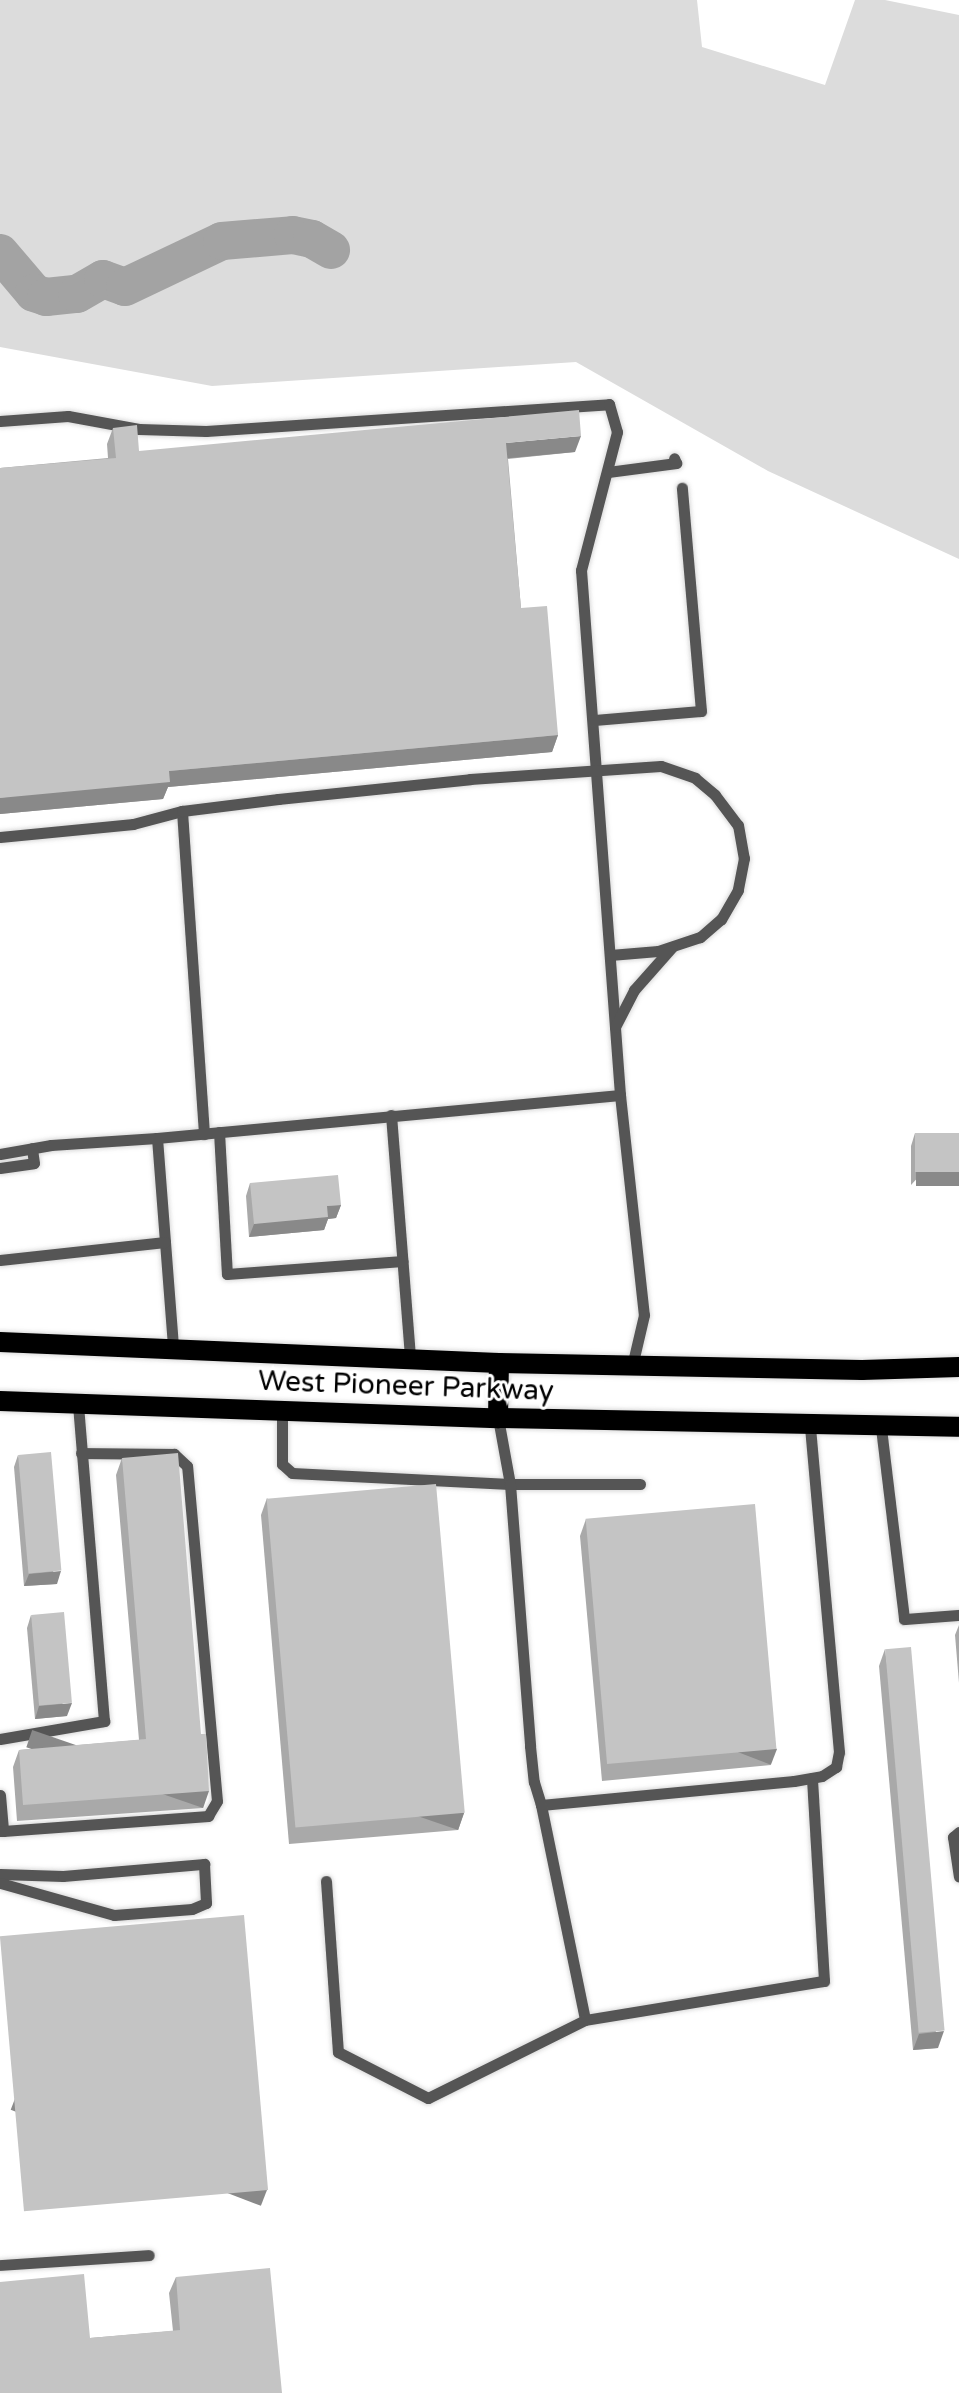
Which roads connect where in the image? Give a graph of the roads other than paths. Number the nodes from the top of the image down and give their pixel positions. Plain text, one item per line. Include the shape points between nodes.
1 (0, 421) edge
2 (674, 458) dead end
3 (608, 472) junction
4 (682, 488) dead end
5 (594, 720) junction
6 (597, 770) junction
7 (182, 811) junction
8 (0, 837) edge
9 (673, 946) junction
10 (610, 955) junction
11 (615, 1027) junction
12 (620, 1095) junction
13 (391, 1115) junction
14 (219, 1132) junction
15 (204, 1134) junction
16 (157, 1138) junction
17 (32, 1148) junction
18 (0, 1154) edge
19 (0, 1168) edge
20 (165, 1242) junction
21 (0, 1260) edge
22 (403, 1261) junction
23 (0, 1342) edge
24 (173, 1348) junction
25 (410, 1357) junction
26 (499, 1363) junction
27 (632, 1366) junction
28 (959, 1367) edge
29 (0, 1401) edge
30 (78, 1404) junction
31 (282, 1410) junction
32 (498, 1418) junction
33 (810, 1425) junction
34 (959, 1427) edge
35 (881, 1428) junction
36 (81, 1453) junction
37 (510, 1484) junction
38 (640, 1484) dead end
39 (959, 1615) edge
40 (0, 1739) edge
41 (812, 1778) junction
42 (0, 1795) edge
43 (541, 1805) junction
44 (2, 1831) edge
45 (959, 1832) edge
46 (0, 1874) edge
47 (959, 1877) edge
48 (326, 1881) dead end
49 (0, 1883) edge
50 (585, 2020) junction
51 (149, 2255) dead end
52 (0, 2265) edge

1 - 3 lane via 68,416 139,429 206,431 609,404 617,432
2 - 3 lane via 676,463
3 - 5 lane via 581,570
4 - 5 lane via 701,711
5 - 6 lane
6 - 7 lane
6 - 9 lane via 661,766 695,778 738,825 744,858 738,890 721,919 700,937
6 - 10 lane
7 - 8 lane via 133,824
7 - 15 lane
9 - 10 lane
9 - 11 lane via 634,990
10 - 11 lane
11 - 12 lane
12 - 13 lane
12 - 27 lane via 644,1315
13 - 14 lane
13 - 22 lane
14 - 15 lane
14 - 22 lane via 227,1274
15 - 16 lane
16 - 17 lane
16 - 20 lane
17 - 18 lane
17 - 19 lane via 34,1163
20 - 21 lane
20 - 24 lane
22 - 25 lane
23 - 24 main road, West Pioneer Parkway
24 - 25 main road, West Pioneer Parkway
25 - 26 main road, West Pioneer Parkway
26 - 27 main road, West Pioneer Parkway
26 - 32 main road
27 - 28 main road, West Pioneer Parkway
29 - 30 main road, West Pioneer Parkway
30 - 31 main road, West Pioneer Parkway
30 - 36 lane
31 - 32 main road, West Pioneer Parkway
31 - 37 lane via 282,1464 292,1473
32 - 33 main road, West Pioneer Parkway
32 - 37 lane
33 - 35 main road, West Pioneer Parkway
33 - 41 lane via 839,1752 836,1767
34 - 35 main road, West Pioneer Parkway
35 - 39 lane via 904,1619
36 - 40 lane via 104,1721
36 - 44 lane via 174,1454 187,1466 217,1801 208,1816
37 - 38 lane
37 - 43 lane via 530,1746
41 - 43 lane
41 - 50 lane via 824,1981
42 - 44 lane
43 - 50 lane
45 - 47 lane via 953,1837
46 - 49 lane via 63,1876 204,1864 206,1903 192,1909 114,1915
48 - 50 lane via 338,2052 428,2098
51 - 52 lane

